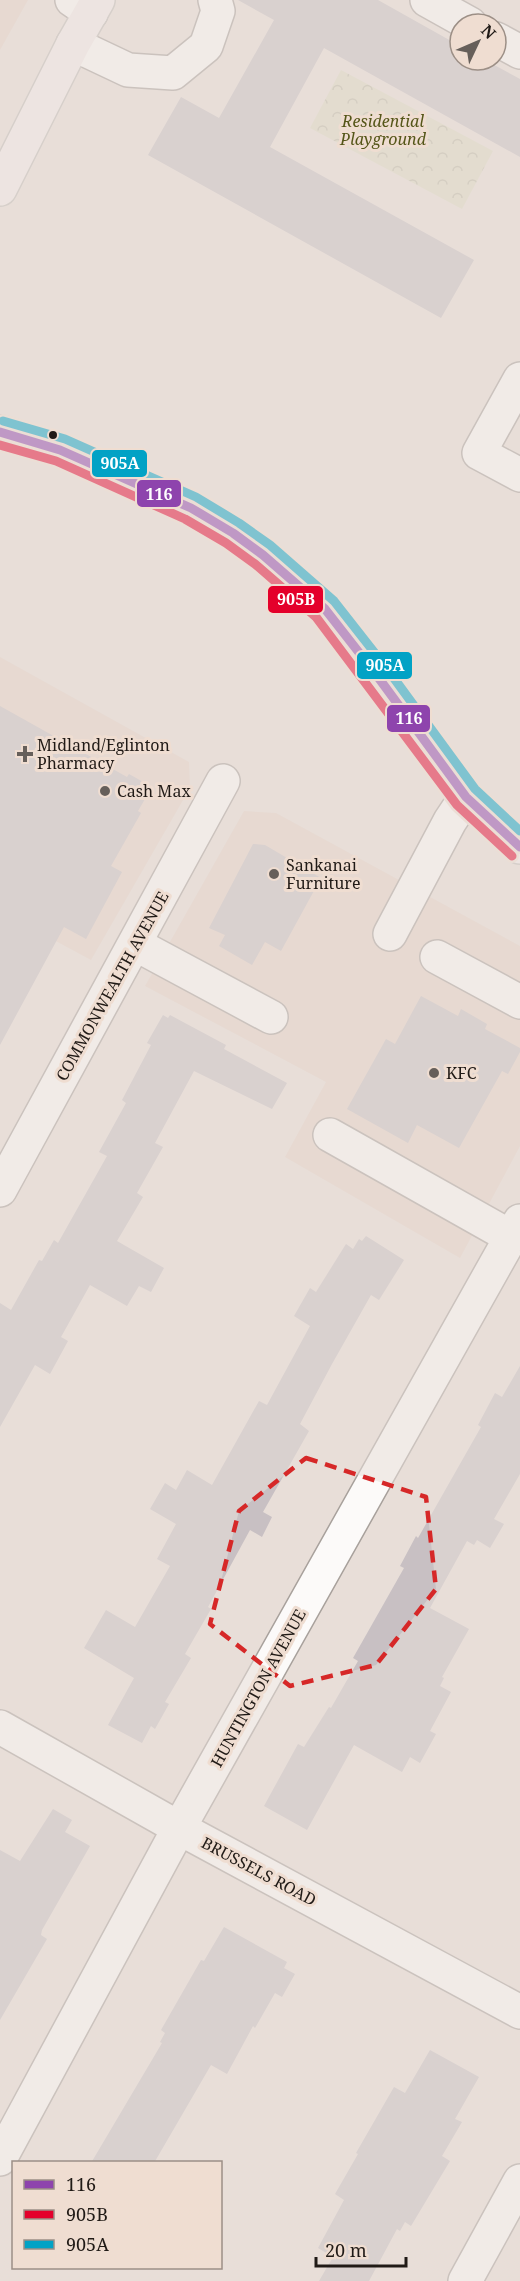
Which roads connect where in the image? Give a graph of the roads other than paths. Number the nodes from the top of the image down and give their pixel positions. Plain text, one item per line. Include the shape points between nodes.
1 (215, 0) edge
2 (428, 0) edge
3 (87, 4) edge
4 (449, 12) edge
5 (73, 44) junction
6 (0, 189) edge
7 (520, 379) edge
8 (0, 432) edge
9 (520, 475) edge
10 (224, 781) dead end
11 (466, 798) junction
12 (520, 847) edge
13 (390, 934) dead end
14 (135, 944) junction
15 (437, 957) dead end
16 (520, 1002) edge
17 (271, 1017) dead end
18 (330, 1135) dead end
19 (0, 1190) edge
20 (516, 1229) edge
21 (0, 1727) edge
22 (179, 1828) junction
23 (520, 2012) edge
24 (0, 2159) edge
25 (520, 2181) edge
26 (465, 2281) edge

1 - 5 street via 218,11 206,46 172,73 128,70
2 - 4 street
3 - 5 main road
5 - 6 main road
7 - 9 street via 479,453
8 - 11 main road via 60,450 191,508 262,555 325,609
10 - 14 street, COMMONWEALTH AVENUE
11 - 12 main road
11 - 13 street
14 - 17 street
14 - 19 street, COMMONWEALTH AVENUE
15 - 16 street
18 - 20 street
20 - 22 street, HUNTINGTON AVENUE
21 - 22 street, BRUSSELS ROAD
22 - 23 street, BRUSSELS ROAD
22 - 24 street, HUNTINGTON AVENUE
25 - 26 street

